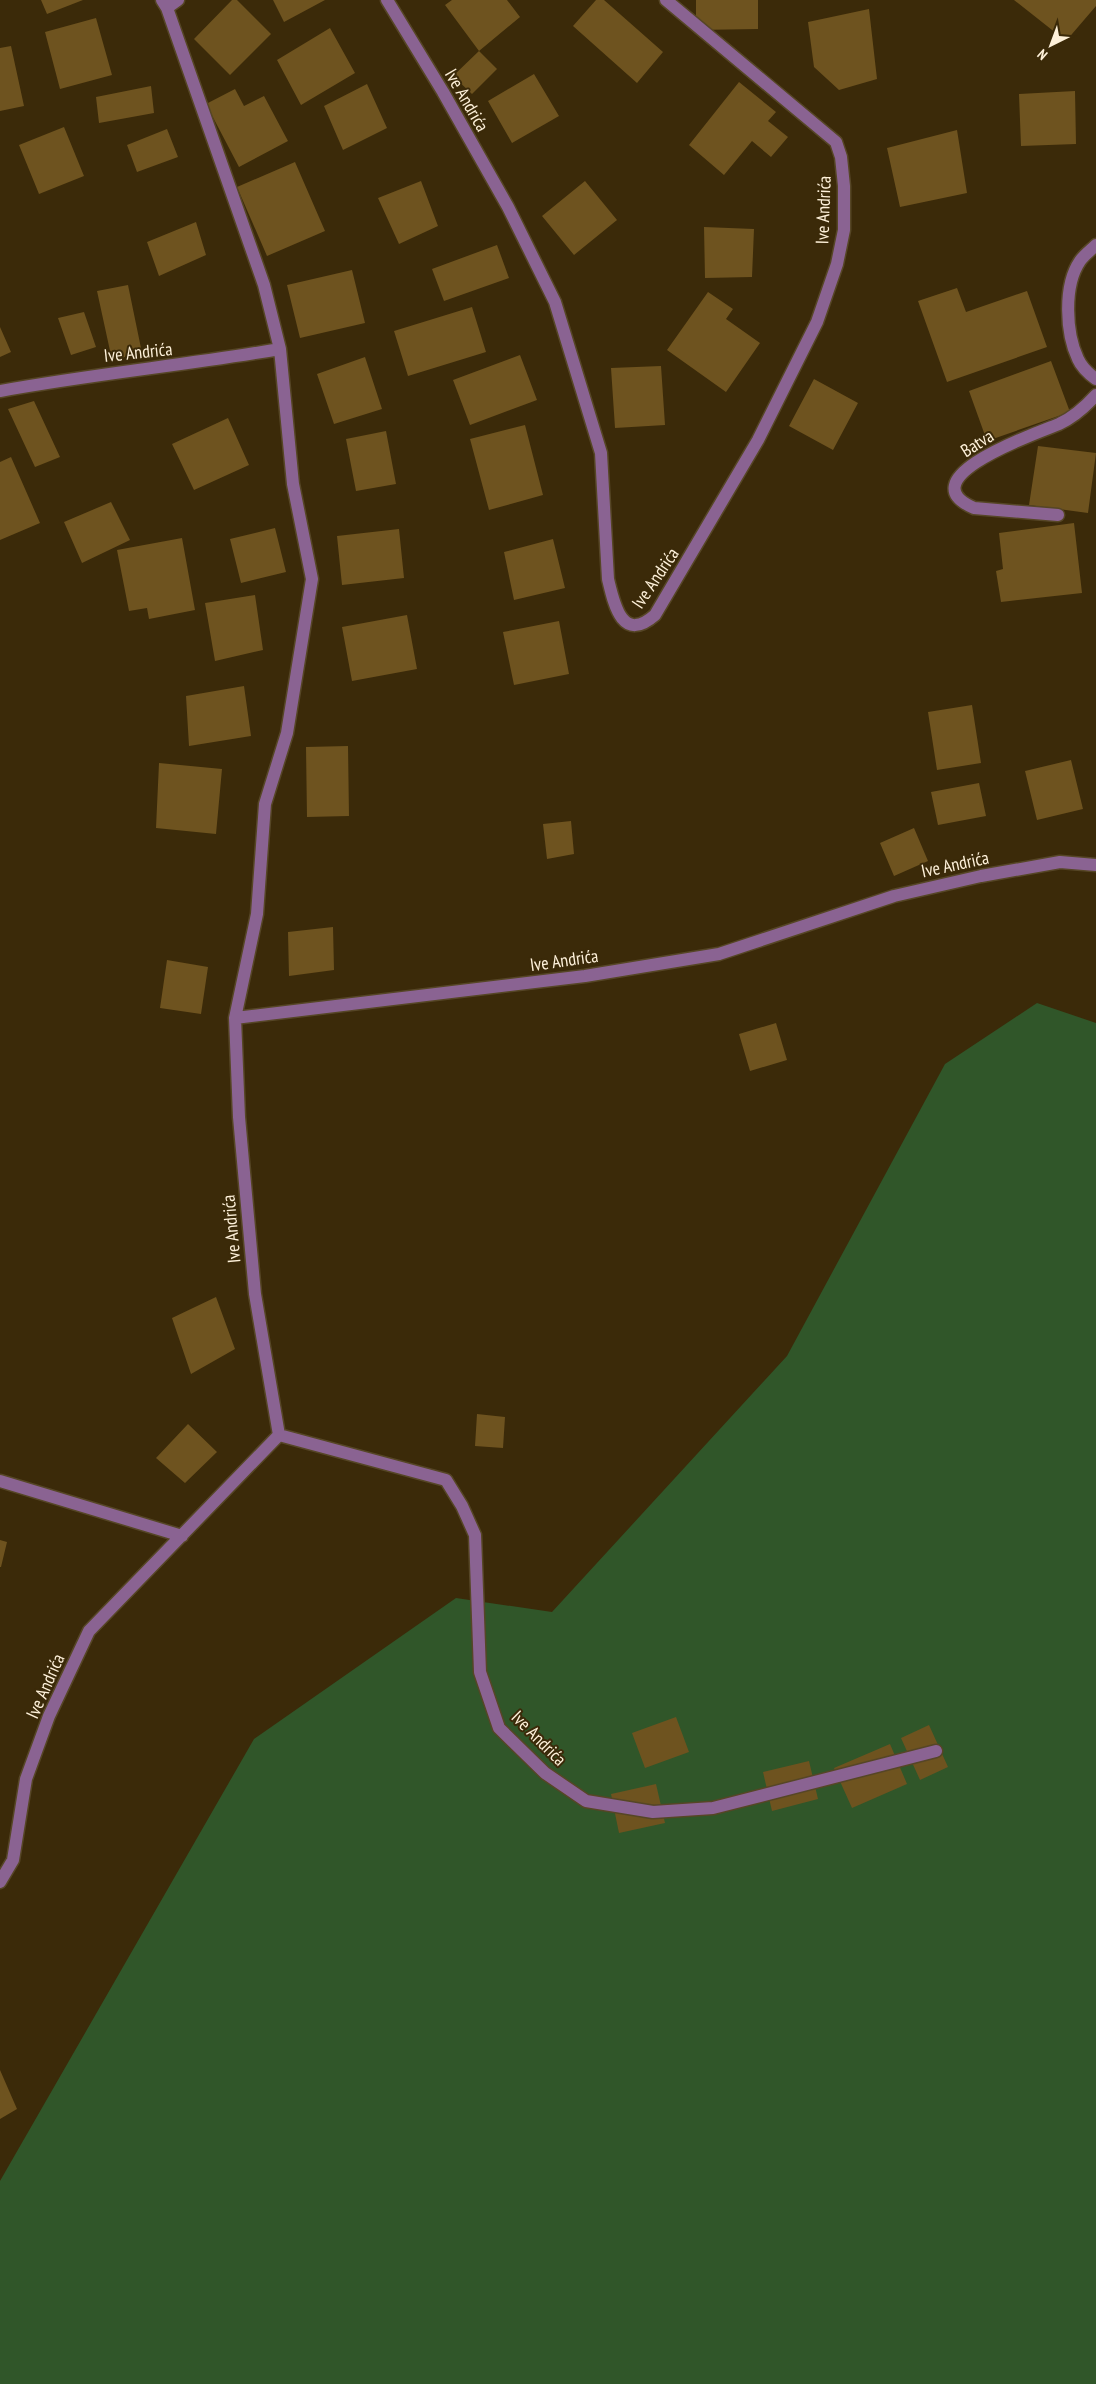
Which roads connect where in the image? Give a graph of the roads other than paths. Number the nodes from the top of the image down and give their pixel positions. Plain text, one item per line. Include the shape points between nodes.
1 (178, 0) edge
2 (387, 0) edge
3 (666, 0) edge
4 (164, 4) edge
5 (1096, 245) edge
6 (280, 349) junction
7 (1096, 379) edge
8 (0, 391) edge
9 (1096, 395) edge
10 (1058, 515) dead end
11 (1096, 865) edge
12 (235, 1018) junction
13 (279, 1435) junction
14 (0, 1481) edge
15 (182, 1536) junction
16 (936, 1751) dead end
17 (0, 1882) edge

1 - 4 street, Ive Andrića
2 - 3 street, Ive Andrića via 508,207 555,302 601,453 608,579 617,613 628,624 637,626 655,615 758,440 816,322 837,264 844,230 844,186 836,142
4 - 6 street, Ive Andrića via 264,286
5 - 7 street via 1079,262 1075,271 1069,307 1078,361
6 - 8 street, Ive Andrića
6 - 12 street, Ive Andrića via 292,484 312,579 287,733 265,804 257,914
9 - 10 street, Batva via 1061,423 1008,444 978,461 965,470 956,485 956,493 962,502 974,508
11 - 12 street, Ive Andrića via 1060,862 903,894 719,954 585,976
12 - 13 street, Ive Andrića via 238,1117 255,1294
13 - 15 street, Ive Andrića
13 - 16 street, Ive Andrića via 446,1480 475,1535 480,1672 499,1728 545,1773 586,1801 653,1812 713,1808
14 - 15 street
15 - 17 street, Ive Andrića via 89,1632 49,1716 26,1779 13,1860

